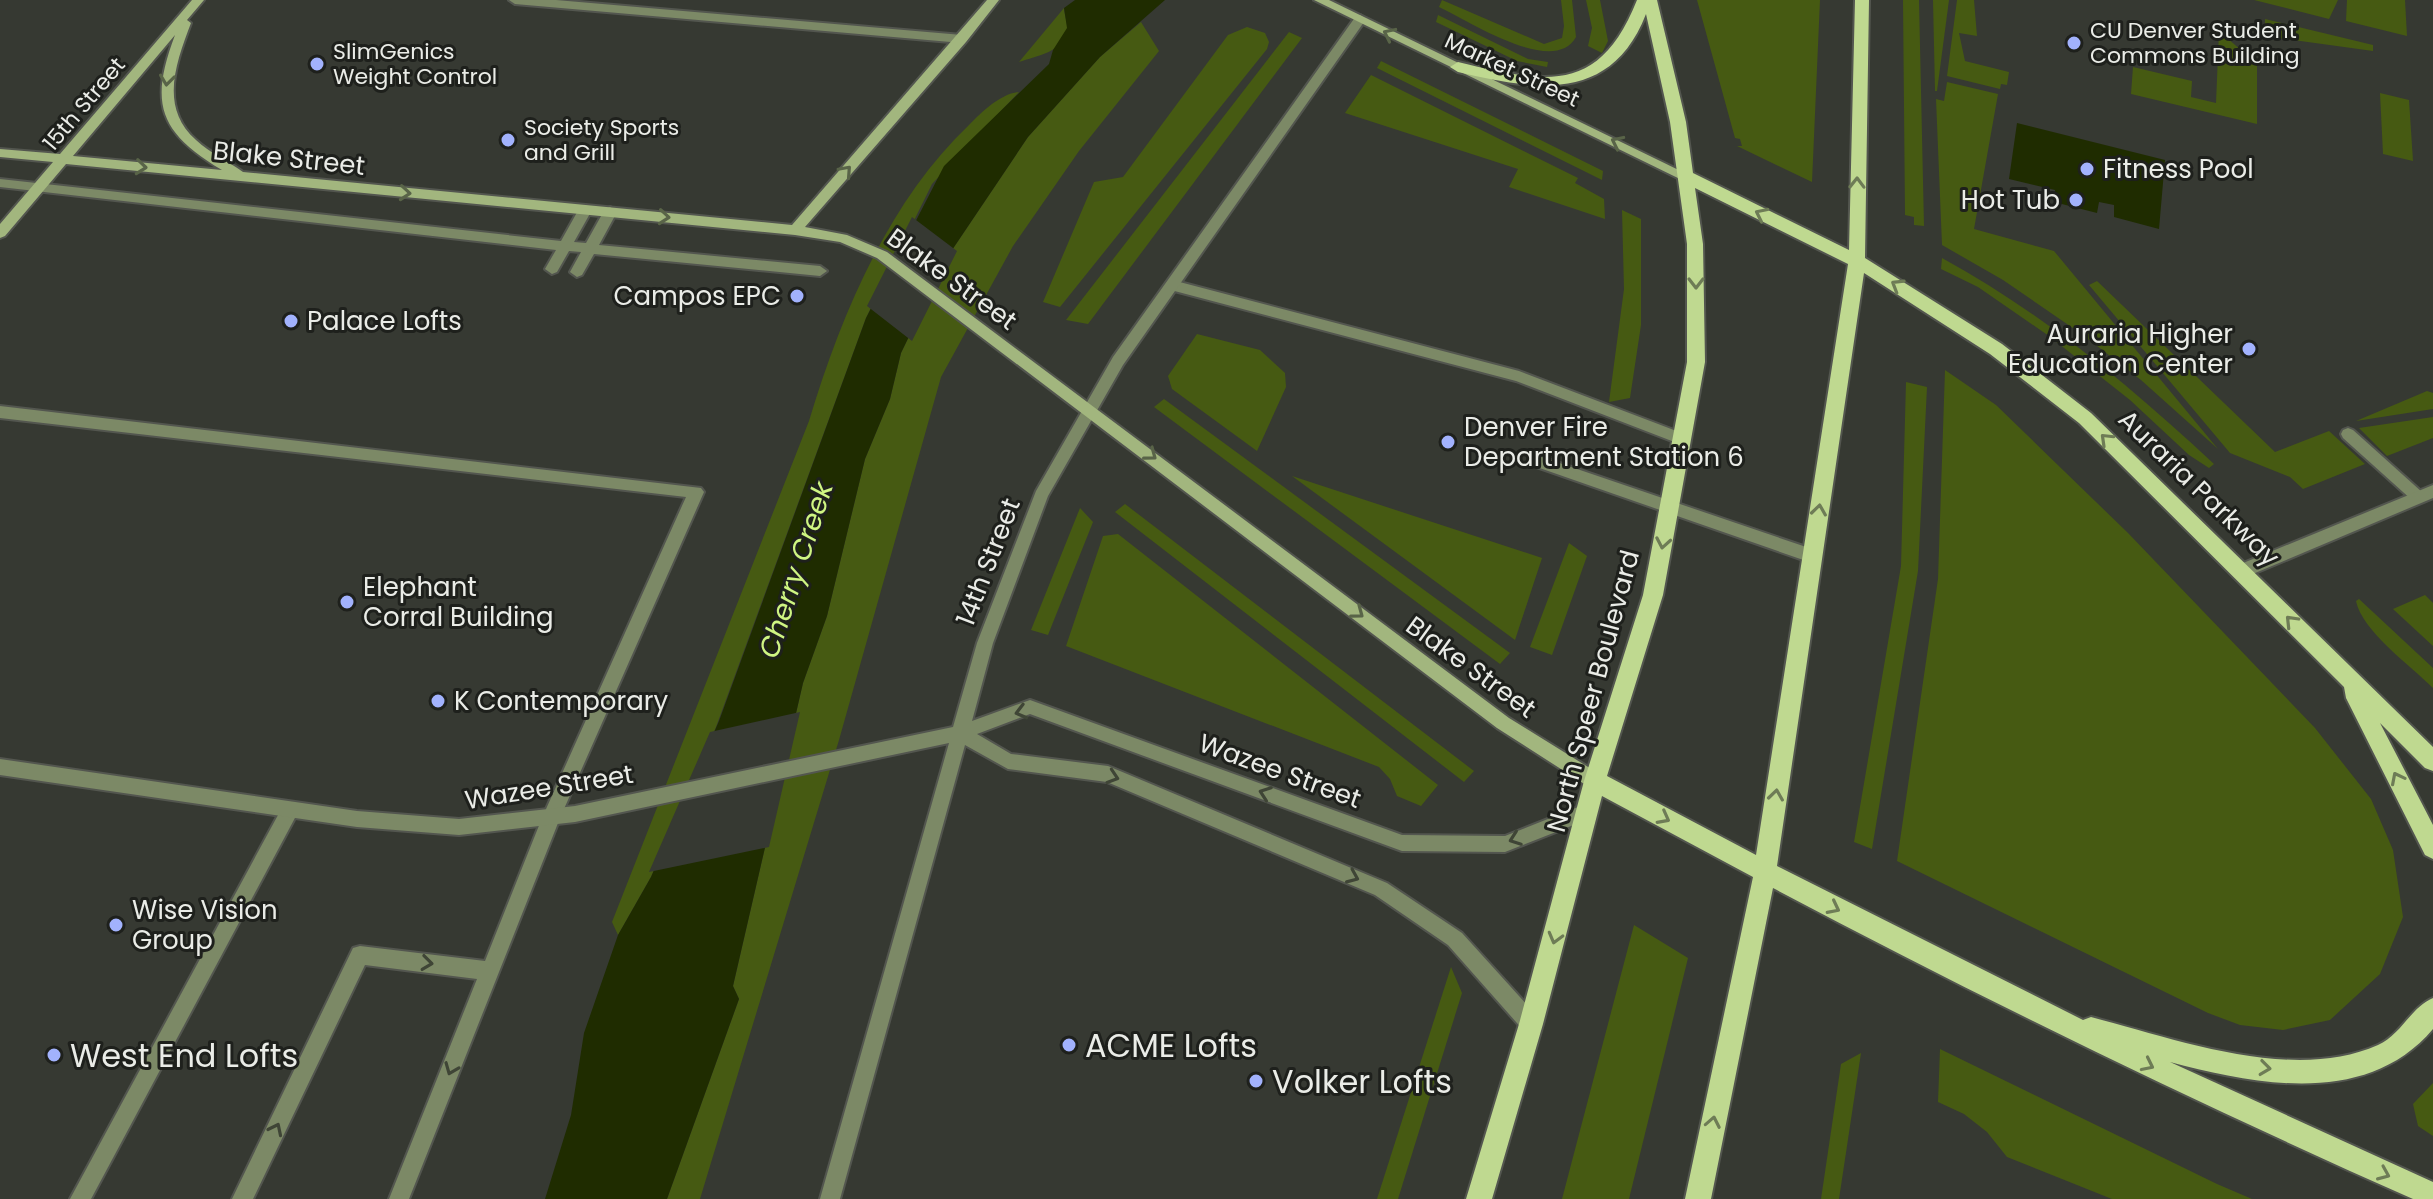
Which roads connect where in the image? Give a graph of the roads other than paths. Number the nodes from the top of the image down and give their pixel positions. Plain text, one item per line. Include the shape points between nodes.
1 (515, 0) edge
2 (993, 0) edge
3 (1320, 0) edge
4 (1647, 0) edge
5 (1862, 0) edge
6 (195, 4) edge
7 (1360, 19) junction
8 (962, 39) junction
9 (1458, 67) junction
10 (0, 153) edge
11 (64, 159) junction
12 (244, 177) junction
13 (1687, 177) junction
14 (0, 183) edge
15 (39, 187) junction
16 (585, 210) junction
17 (610, 212) junction
18 (795, 230) junction
19 (0, 233) edge
20 (565, 246) junction
21 (590, 249) junction
22 (1857, 261) junction
23 (552, 269) dead end
24 (820, 271) dead end
25 (577, 272) dead end
26 (1172, 285) junction
27 (1088, 409) junction
28 (0, 412) edge
29 (2348, 434) dead end
30 (1682, 439) junction
31 (1536, 461) dead end
32 (2426, 494) edge
33 (1669, 506) junction
34 (1812, 556) junction
35 (2242, 571) junction
36 (2346, 677) junction
37 (960, 733) junction
38 (2433, 761) edge
39 (0, 767) edge
40 (1595, 781) junction
41 (290, 810) junction
42 (1588, 811) junction
43 (551, 818) junction
44 (2433, 848) edge
45 (1765, 872) junction
46 (490, 971) junction
47 (2433, 1010) edge
48 (2052, 1019) junction
49 (1531, 1024) junction
50 (2433, 1195) edge
51 (80, 1199) edge
52 (242, 1199) edge
53 (399, 1199) edge
54 (830, 1199) edge
55 (1479, 1199) edge
56 (1698, 1199) edge

1 - 8 street
2 - 8 main road
3 - 7 main road, Market Street
4 - 9 main road via 1631,38 1614,60 1587,76 1526,81
4 - 13 main road, North Speer Boulevard
22 -> 5 main road
6 - 11 main road, 15th Street
6 -> 12 main road via 168,69 167,106 191,145
9 -> 7 main road, Market Street
7 - 26 street, 14th Street
18 -> 8 main road
13 -> 9 main road, Market Street
10 - 11 main road, Blake Street
11 -> 12 main road, Blake Street
11 - 15 main road, 15th Street
12 -> 16 main road, Blake Street
22 -> 13 main road, Auraria Parkway
13 -> 30 main road, North Speer Boulevard via 1695,244 1696,362
14 - 15 street
15 - 19 main road, 15th Street
15 - 20 street
16 - 17 main road, Blake Street
16 - 20 street
17 -> 18 main road, Blake Street
17 - 21 street
18 - 27 main road, Blake Street via 852,241 882,255
20 - 21 street
20 - 23 street
21 - 24 street
21 - 25 street
34 -> 22 main road
35 -> 22 main road, Auraria Parkway via 2085,418 1996,349
26 - 27 street, 14th Street
26 - 30 street via 1519,376
27 - 37 street, 14th Street via 1041,495 1010,571
27 -> 40 main road, Blake Street via 1503,723
28 - 43 street via 696,492
29 - 32 street
30 - 33 main road, North Speer Boulevard
31 - 33 street
32 - 35 street
33 - 34 street
33 -> 40 main road, North Speer Boulevard via 1653,595
45 -> 34 main road
36 -> 35 main road, Auraria Parkway
36 - 38 main road, Auraria Parkway
44 -> 36 main road
42 -> 37 street, Wazee Street via 1505,844 1402,843 1030,707
37 - 43 street, Wazee Street
37 -> 49 street via 1008,761 1108,774 1381,889 1455,939
37 - 54 street, 14th Street
39 - 41 street, Wazee Street
40 - 42 main road, North Speer Boulevard
40 -> 45 main road
41 - 43 street, Wazee Street via 445,827
41 - 51 street
42 -> 49 main road, North Speer Boulevard
43 - 46 street
45 -> 48 main road
56 -> 45 main road
52 -> 46 street via 360,955
46 -> 53 street
48 -> 47 main road via 2243,1066 2298,1073 2347,1068 2384,1055 2413,1035
48 -> 50 main road via 2274,1126
49 - 55 main road, North Speer Boulevard

